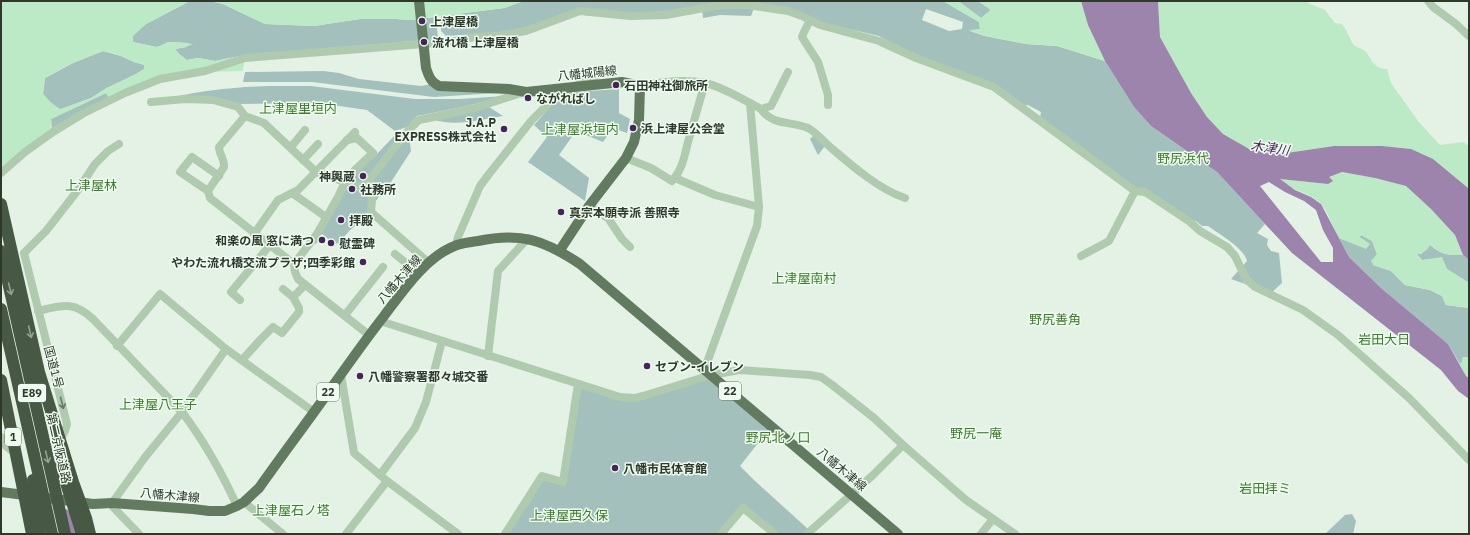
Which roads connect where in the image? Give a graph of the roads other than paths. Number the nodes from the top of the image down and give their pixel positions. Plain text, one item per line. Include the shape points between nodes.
1 (419, 1) edge
2 (1428, 1) edge
3 (810, 20) junction
4 (1469, 36) edge
5 (424, 42) junction
6 (603, 70) dead end
7 (788, 72) dead end
8 (705, 83) junction
9 (640, 86) junction
10 (572, 88) junction
11 (526, 92) junction
12 (152, 102) dead end
13 (750, 103) junction
14 (828, 105) dead end
15 (761, 109) junction
16 (245, 116) junction
17 (305, 130) dead end
18 (355, 132) dead end
19 (347, 140) junction
20 (119, 144) dead end
21 (318, 144) dead end
22 (290, 147) junction
23 (626, 158) junction
24 (304, 160) junction
25 (316, 172) junction
26 (1, 173) edge
27 (219, 176) junction
28 (675, 178) junction
29 (369, 181) junction
30 (345, 182) junction
31 (208, 191) junction
32 (1135, 191) junction
33 (292, 193) junction
34 (905, 198) dead end
35 (1, 204) edge
36 (589, 206) junction
37 (759, 207) junction
38 (326, 217) junction
39 (254, 234) junction
40 (528, 238) junction
41 (270, 245) junction
42 (456, 245) junction
43 (630, 247) dead end
44 (560, 250) junction
45 (1, 251) edge
46 (395, 254) dead end
47 (1081, 256) dead end
48 (429, 263) junction
49 (294, 264) junction
50 (382, 268) dead end
51 (418, 273) junction
52 (305, 285) junction
53 (283, 289) dead end
54 (294, 297) junction
55 (240, 300) dead end
56 (1, 309) edge
57 (38, 311) junction
58 (345, 315) junction
59 (380, 321) junction
60 (6, 328) junction
61 (369, 335) junction
62 (20, 337) junction
63 (442, 341) junction
64 (117, 346) junction
65 (226, 349) junction
66 (488, 356) junction
67 (242, 360) junction
68 (708, 372) junction
69 (340, 375) junction
70 (1, 380) edge
71 (578, 384) junction
72 (182, 412) junction
73 (314, 412) junction
74 (1, 437) edge
75 (60, 440) junction
76 (903, 445) junction
77 (16, 454) junction
78 (1469, 460) edge
79 (380, 475) junction
80 (387, 481) junction
81 (1, 492) edge
82 (852, 494) junction
83 (29, 495) junction
84 (78, 502) junction
85 (112, 503) junction
86 (241, 504) junction
87 (993, 518) junction
88 (32, 534) edge
89 (40, 534) edge
90 (52, 534) edge
91 (65, 534) edge
92 (82, 534) edge
93 (90, 534) edge
94 (139, 534) edge
95 (283, 534) edge
96 (346, 534) edge
97 (458, 534) edge
98 (505, 534) edge
99 (721, 534) edge
100 (775, 534) edge
101 (807, 534) edge
102 (898, 534) edge
103 (981, 534) edge
104 (1015, 534) edge

1 - 5 main road, 八幡城陽線
2 - 4 street
3 - 5 street via 788,11 748,5 720,5 666,15 630,16 580,11 526,31 450,42
3 - 14 street via 802,37 818,62 828,95
3 - 32 street via 879,41 916,58 994,87
5 - 11 main road, 八幡城陽線 via 429,78 439,86
5 - 26 street via 245,58 205,71 160,79 84,113 25,152
6 - 10 street
7 - 15 street via 771,106
8 - 9 street via 663,82
8 - 13 street
8 - 28 street via 684,162
9 - 10 main road, 八幡城陽線 via 622,82
9 - 23 main road via 639,120 634,142
10 - 11 main road, 八幡城陽線
10 - 42 street via 548,104 531,121 488,174 480,186
11 - 29 street via 472,109 419,120
12 - 16 street via 213,100 238,107
13 - 15 street
13 - 37 street
15 - 34 street via 772,120 807,128 817,134 871,180
16 - 22 street via 264,123
16 - 27 street via 219,147 224,164
17 - 22 street
18 - 19 street
19 - 25 street
19 - 30 street via 357,138 373,153
20 - 57 street via 95,164 46,231 24,253
21 - 24 street
22 - 24 street
23 - 28 street via 651,168 672,181
23 - 36 main road
24 - 25 street
25 - 30 street
25 - 33 street
27 - 31 street
27 - 31 street via 192,157 180,172
28 - 37 street via 715,195
29 - 30 street via 362,189
29 - 48 street via 371,212
30 - 38 street
31 - 39 street via 210,198
32 - 47 street via 1109,241
32 - 78 street via 1145,192 1227,247 1235,256 1246,280 1255,287 1303,310 1338,335 1409,398
33 - 38 street
33 - 39 street via 278,200
35 -> 75 highway, 国道1号 via 39,372
36 - 43 street via 608,218
36 - 44 main road
37 - 68 street via 757,226
38 - 49 street via 310,245
39 - 41 street
40 - 42 main road, 八幡木津線 / 22 via 492,238
40 - 44 main road, 八幡木津線 / 22
40 - 66 street via 498,271
41 - 49 street
41 - 55 street via 230,292
42 - 48 main road, 八幡木津線 / 22
44 - 68 main road, 八幡木津線 / 22
45 -> 62 highway, 第二京阪道路 / E89, bridge
46 - 51 street
48 - 51 main road, 八幡木津線 / 22
49 - 52 street via 294,272
50 - 58 street
51 - 59 main road, 八幡木津線 / 22
52 - 54 street
52 - 58 street
53 - 54 street
54 - 67 street via 299,312 282,333 273,327
56 - 60 highway, E89, bridge
57 - 64 street via 64,306 78,308 93,318
57 -> 75 street via 67,424
58 - 61 street
59 - 61 main road, 八幡木津線 / 22
59 - 63 street
60 - 89 highway, bridge via 27,438
60 - 90 highway, E89, bridge
61 - 69 main road, 八幡木津線 / 22
62 -> 91 highway, 第二京阪道路 / E89, bridge
62 - 92 highway, bridge
63 - 66 street
63 - 79 street via 426,402 415,428
64 - 65 street via 160,294
64 - 72 street
65 - 67 street
65 - 72 street
66 - 71 street
67 - 73 street
68 - 71 street via 635,398 620,397
68 - 76 street via 740,370 821,377 874,418
68 - 82 main road, 八幡木津線 / 22
69 - 73 main road, 八幡木津線 / 22
69 - 79 street via 354,453
70 - 77 highway, 1
71 - 98 street via 563,482 542,476
72 - 85 street
72 - 86 street
73 - 86 main road, 八幡木津線 / 22 via 259,488
74 - 77 street via 2,443
75 - 84 highway, 国道1号
76 - 82 street
76 - 87 street via 966,500
77 - 83 highway, 1
79 - 80 street
80 - 96 street
80 - 97 street
81 - 83 main road, 八幡木津線 / 22
82 - 101 street
82 - 102 main road, 八幡木津線 / 22
83 - 84 main road, 八幡木津線 / 22, bridge
83 - 88 highway, 1
84 - 85 main road, 八幡木津線 / 22
84 - 93 highway, 国道1号
85 - 86 main road, 八幡木津線 / 22 via 209,511 224,511
85 - 94 street
86 - 95 street
87 - 103 street
87 - 104 street
99 - 100 street via 743,508

